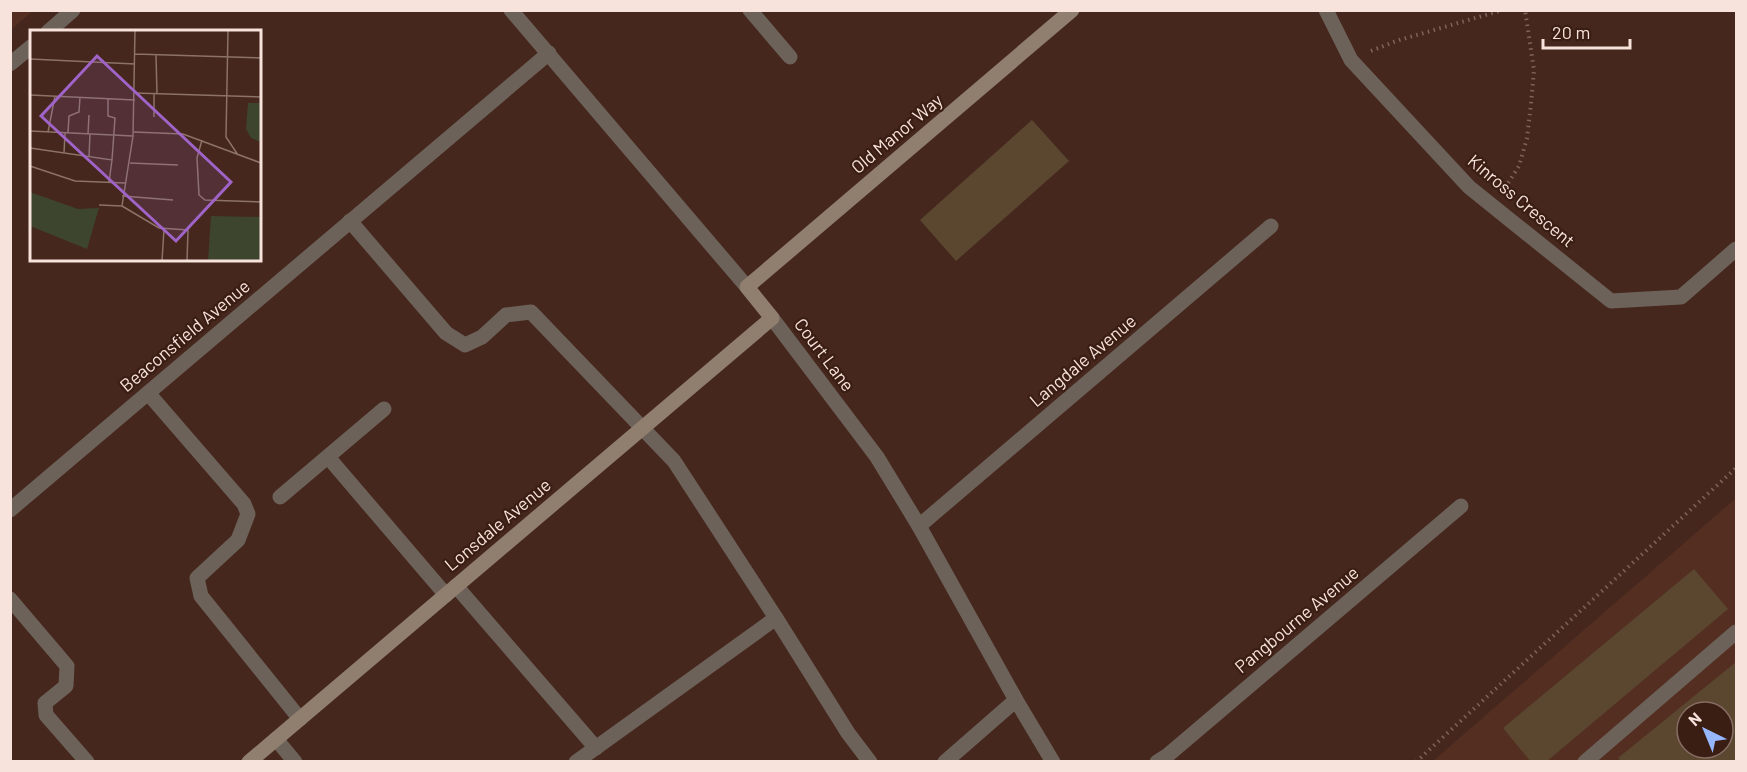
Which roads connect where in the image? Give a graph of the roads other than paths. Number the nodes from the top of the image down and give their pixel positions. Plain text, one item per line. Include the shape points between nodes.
1 (73, 10) edge
2 (511, 10) edge
3 (750, 10) edge
4 (1072, 10) edge
5 (1326, 10) edge
6 (50, 30) edge
7 (30, 48) edge
8 (549, 53) junction
9 (790, 57) dead end
10 (10, 64) edge
11 (350, 221) junction
12 (1271, 226) dead end
13 (1737, 249) edge
14 (747, 287) junction
15 (772, 318) junction
16 (148, 393) junction
17 (384, 409) dead end
18 (644, 427) junction
19 (328, 457) junction
20 (280, 497) dead end
21 (1461, 506) dead end
22 (10, 510) edge
23 (919, 526) junction
24 (451, 591) junction
25 (10, 599) edge
26 (776, 618) junction
27 (1737, 632) edge
28 (1016, 700) junction
29 (300, 718) junction
30 (276, 739) junction
31 (596, 748) junction
32 (87, 762) edge
33 (249, 762) edge
34 (295, 762) edge
35 (576, 762) edge
36 (870, 762) edge
37 (945, 762) edge
38 (1053, 762) edge
39 (1157, 762) edge
40 (1584, 762) edge

1 - 6 street
2 - 8 street, Court Lane
3 - 9 street
4 - 14 street, Old Manor Way
5 - 13 street, Kinross Crescent via 1350,60 1469,187 1611,301 1681,297
7 - 10 street
8 - 11 street, Beaconsfield Avenue
8 - 14 street, Court Lane
11 - 16 street, Beaconsfield Avenue
11 - 18 street via 446,333 465,345 482,337 506,315 531,312
12 - 23 street, Langdale Avenue
14 - 15 street, Court Lane
15 - 18 street, Lonsdale Avenue
15 - 23 street, Court Lane via 877,458
16 - 22 street, Beaconsfield Avenue
16 - 29 street via 244,504 248,514 238,540 197,578 201,596
17 - 19 street
18 - 24 street, Lonsdale Avenue
18 - 26 street via 674,461
19 - 20 street
19 - 24 street
21 - 39 street, Pangbourne Avenue
23 - 28 street, Court Lane
24 - 29 street, Lonsdale Avenue
24 - 31 street
25 - 32 street via 67,666 66,687 45,703 46,715
26 - 31 street
26 - 36 street
27 - 40 street
28 - 37 street
28 - 38 street, Court Lane
29 - 30 street, Lonsdale Avenue
30 - 33 street, Lonsdale Avenue
30 - 34 street
31 - 35 street

